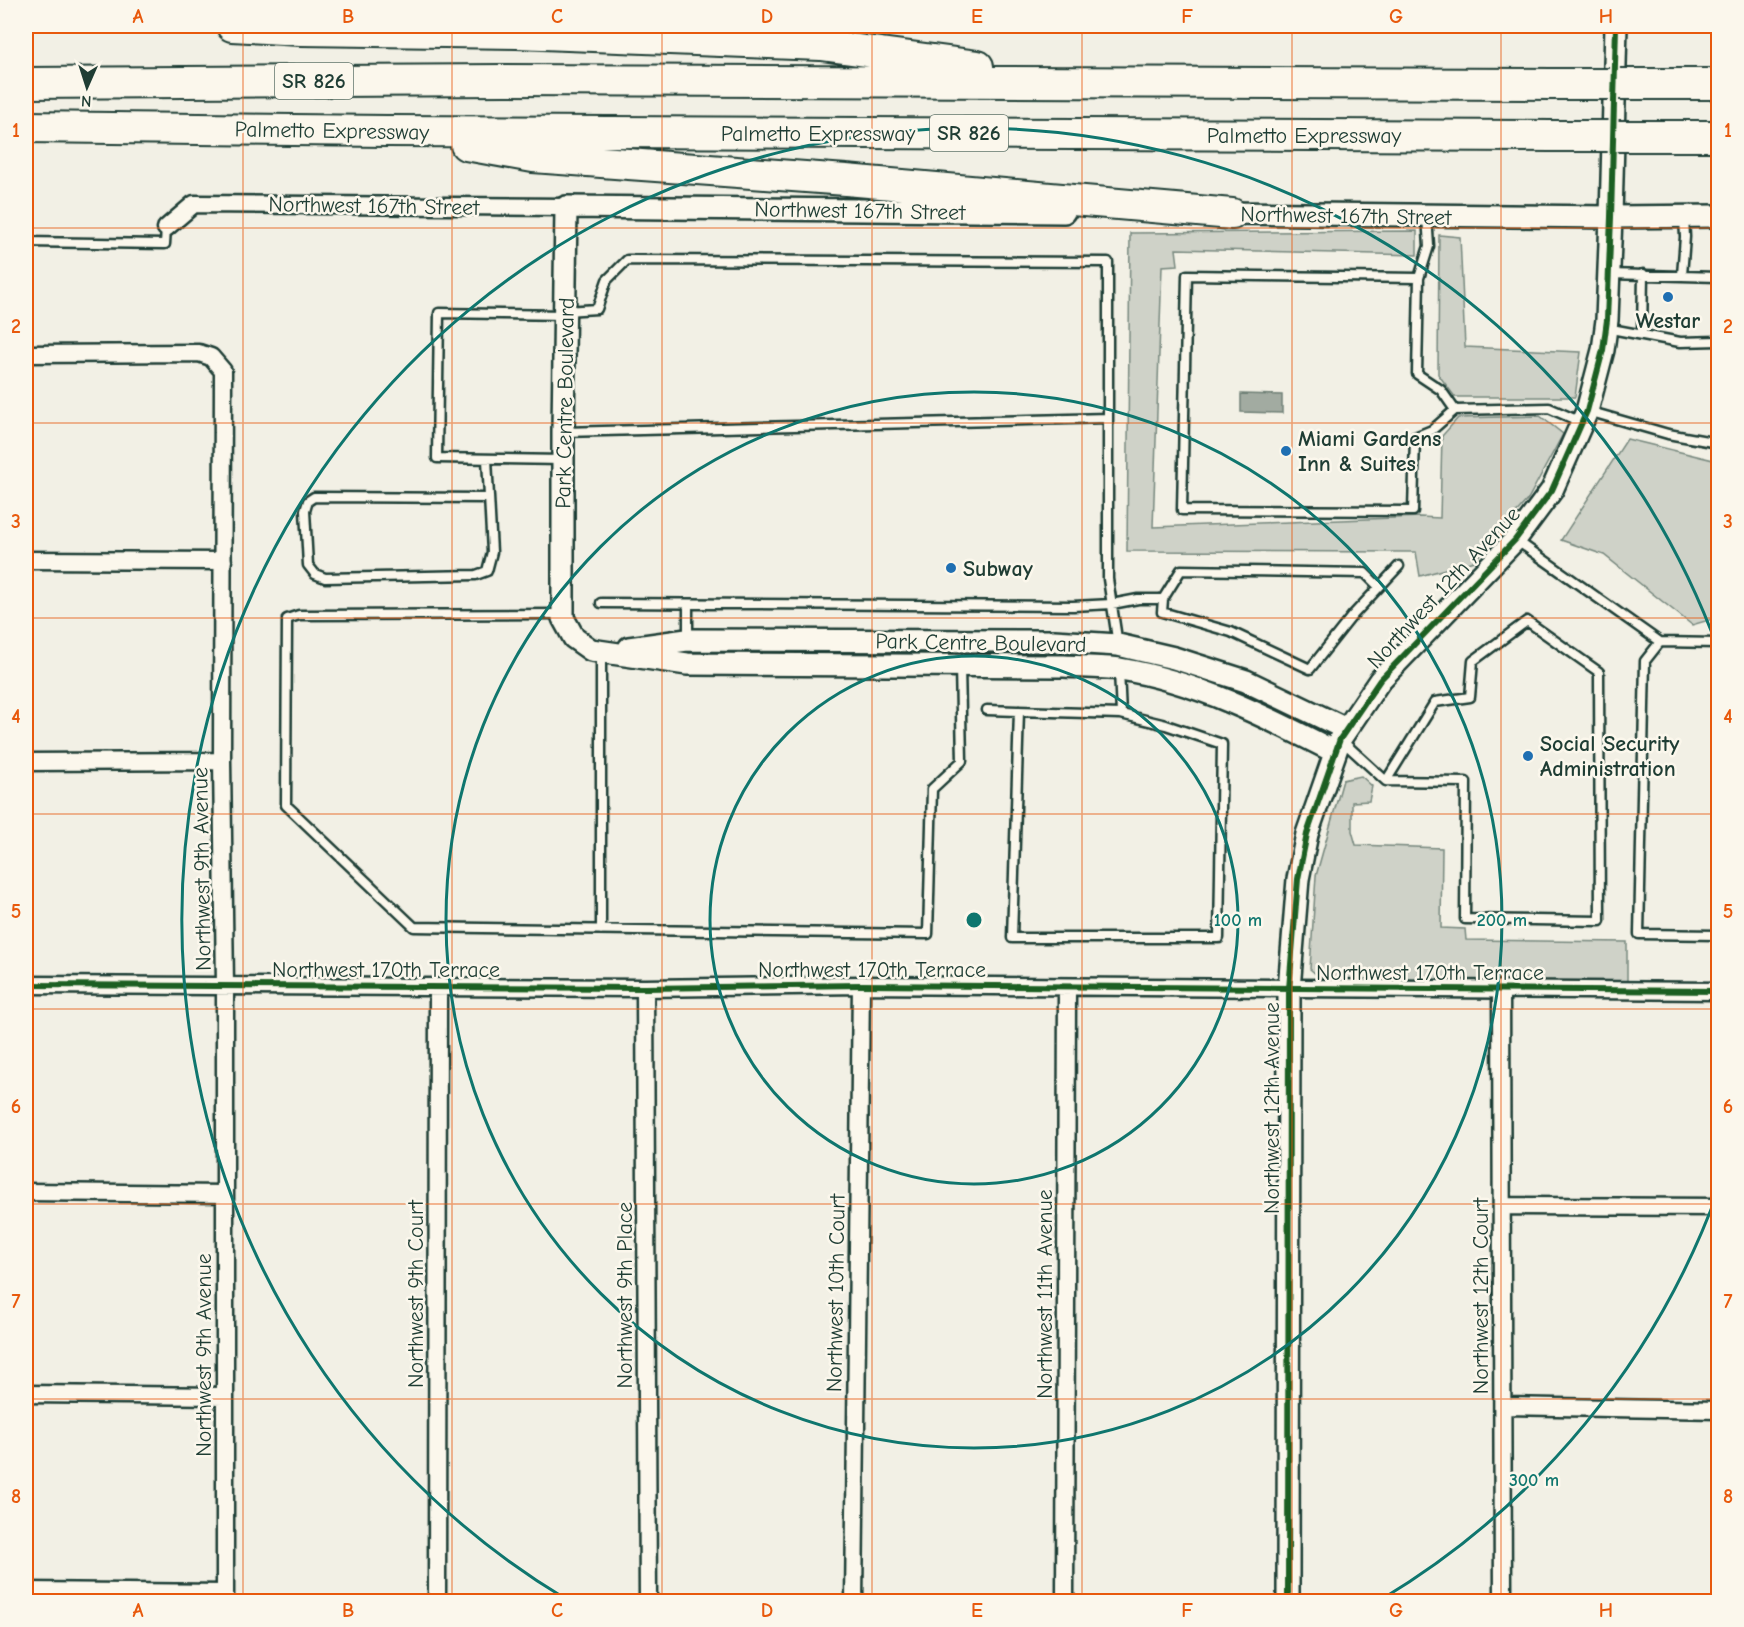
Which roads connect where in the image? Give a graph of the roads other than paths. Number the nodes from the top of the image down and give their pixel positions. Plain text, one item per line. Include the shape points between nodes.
1 (232, 26) edge
2 (1616, 26) edge
3 (26, 82) edge
4 (1100, 82) junction
5 (1719, 84) edge
6 (26, 127) edge
7 (386, 131) junction
8 (1719, 136) edge
9 (566, 207) junction
10 (1232, 213) junction
11 (1427, 216) junction
12 (1684, 216) junction
13 (1719, 216) edge
14 (1611, 217) junction
15 (166, 228) joint
16 (26, 242) edge
17 (1609, 274) junction
18 (1643, 274) junction
19 (1682, 275) junction
20 (1719, 277) edge
21 (1419, 278) junction
22 (565, 313) junction
23 (1606, 328) junction
24 (1642, 335) junction
25 (1719, 341) edge
26 (26, 354) edge
27 (1455, 410) junction
28 (1585, 417) junction
29 (1108, 418) junction
30 (563, 432) junction
31 (1719, 443) edge
32 (487, 459) junction
33 (563, 460) junction
34 (489, 498) junction
35 (1515, 540) junction
36 (26, 561) edge
37 (223, 561) junction
38 (1400, 566) dead end
39 (1379, 587) junction
40 (1163, 599) junction
41 (601, 603) dead end
42 (688, 604) junction
43 (1112, 604) junction
44 (563, 614) junction
45 (687, 640) junction
46 (960, 641) junction
47 (1660, 642) junction
48 (1719, 643) edge
49 (1118, 645) junction
50 (601, 652) junction
51 (687, 664) junction
52 (960, 665) junction
53 (1119, 669) junction
54 (987, 710) dead end
55 (1019, 711) junction
56 (1121, 714) junction
57 (1340, 740) junction
58 (222, 761) junction
59 (26, 762) edge
60 (1386, 781) junction
61 (601, 930) junction
62 (1719, 935) edge
63 (26, 985) edge
64 (861, 985) junction
65 (225, 986) junction
66 (438, 987) junction
67 (1067, 987) junction
68 (645, 988) junction
69 (1289, 989) junction
70 (1501, 990) junction
71 (1719, 991) edge
72 (26, 1192) edge
73 (225, 1194) junction
74 (1502, 1206) junction
75 (1719, 1207) edge
76 (26, 1394) edge
77 (225, 1396) junction
78 (1504, 1406) junction
79 (1719, 1410) edge
80 (26, 1591) edge
81 (225, 1597) edge
82 (437, 1602) edge
83 (648, 1602) edge
84 (854, 1602) edge
85 (1065, 1602) edge
86 (1288, 1602) edge
87 (1503, 1602) edge

1 - 4 highway via 821,45
2 - 14 street, Northwest 12th Avenue
3 - 4 highway, Palmetto Expressway / SR 826
4 - 5 highway, Palmetto Expressway / SR 826, bridge
6 - 7 highway, Palmetto Expressway / SR 826
7 - 8 highway, Palmetto Expressway / SR 826, bridge
7 - 10 highway via 533,157
9 - 10 street, Northwest 167th Street
9 - 15 street, Northwest 167th Street via 194,204
9 - 22 street, Park Centre Boulevard
10 - 11 street, Northwest 167th Street
11 - 14 street, Northwest 167th Street
11 - 21 lane via 1429,246
12 - 13 street, Northwest 167th Street
12 - 14 street, Northwest 167th Street
12 - 19 lane
14 - 17 street, Northwest 12th Avenue
15 - 16 lane, Northwest 167th Street via 165,244
17 - 18 lane
17 - 23 street, Northwest 12th Avenue
18 - 19 lane
18 - 24 lane
19 - 20 lane
21 - 27 lane via 1418,374 1441,390
21 - 27 lane via 1187,275 1182,510 1413,511 1415,437 1432,430
22 - 29 lane via 597,309 607,280 627,260 1108,262
22 - 30 street, Park Centre Boulevard
22 - 32 lane via 439,313 437,458
23 - 24 lane
23 - 28 street, Northwest 12th Avenue via 1604,350
24 - 25 lane via 1680,342
26 - 37 street, Northwest 9th Avenue via 199,353 211,357 223,370
27 - 28 lane via 1549,408
28 - 31 lane
28 - 35 street, Northwest 12th Avenue via 1552,490
29 - 30 lane
29 - 43 lane via 1108,579
30 - 33 street, Park Centre Boulevard
32 - 33 lane
32 - 34 lane
33 - 44 street, Park Centre Boulevard
34 - 34 lane via 492,552 487,570 476,575 325,578 308,565 305,511 314,497
35 - 47 lane
35 - 57 street, Northwest 12th Avenue via 1380,680
36 - 37 street
37 - 58 street, Northwest 9th Avenue
38 - 39 lane
39 - 40 lane via 1365,573 1181,570
39 - 40 lane via 1310,669 1231,632 1162,612
40 - 43 lane
41 - 42 lane
42 - 43 lane
42 - 45 lane
43 - 49 lane
44 - 50 street, Park Centre Boulevard via 573,638
44 - 61 lane via 299,615 287,619 286,805 414,927
45 - 46 street, Park Centre Boulevard
45 - 50 street, Park Centre Boulevard
45 - 51 street
46 - 49 street, Park Centre Boulevard
46 - 52 street
47 - 48 lane
47 - 62 lane via 1645,661 1639,934
49 - 53 street
49 - 57 street, Park Centre Boulevard via 1246,681
50 - 51 street, Park Centre Boulevard
50 - 61 lane
51 - 52 street, Park Centre Boulevard
52 - 53 street, Park Centre Boulevard
52 - 61 lane via 962,761 932,789 928,934
53 - 56 lane
53 - 57 street, Park Centre Boulevard via 1211,694 1268,718
54 - 55 lane
55 - 56 lane
55 - 56 lane via 1012,938 1219,938 1222,744
57 - 60 lane
57 - 69 street, Northwest 12th Avenue via 1307,834 1298,879
58 - 59 street
58 - 65 street, Northwest 9th Avenue
60 - 60 lane via 1466,782 1465,920 1600,921 1599,672 1527,621 1473,661 1470,697 1435,702
63 - 65 street, Northwest 170th Terrace
64 - 67 street, Northwest 170th Terrace
64 - 68 street, Northwest 170th Terrace
64 - 84 street, Northwest 10th Court
65 - 66 street, Northwest 170th Terrace
65 - 73 street, Northwest 9th Avenue
66 - 68 street, Northwest 170th Terrace
66 - 82 street, Northwest 9th Court
67 - 69 street, Northwest 170th Terrace
67 - 85 street, Northwest 11th Avenue
68 - 83 street, Northwest 9th Place
69 - 70 street, Northwest 170th Terrace
69 - 86 street, Northwest 12th Avenue
70 - 71 street, Northwest 170th Terrace
70 - 74 street, Northwest 12th Court
72 - 73 street
73 - 77 street, Northwest 9th Avenue
74 - 75 street
74 - 78 street, Northwest 12th Court
76 - 77 street
77 - 81 street, Northwest 9th Avenue
78 - 79 street
78 - 87 street, Northwest 12th Court
80 - 81 street

